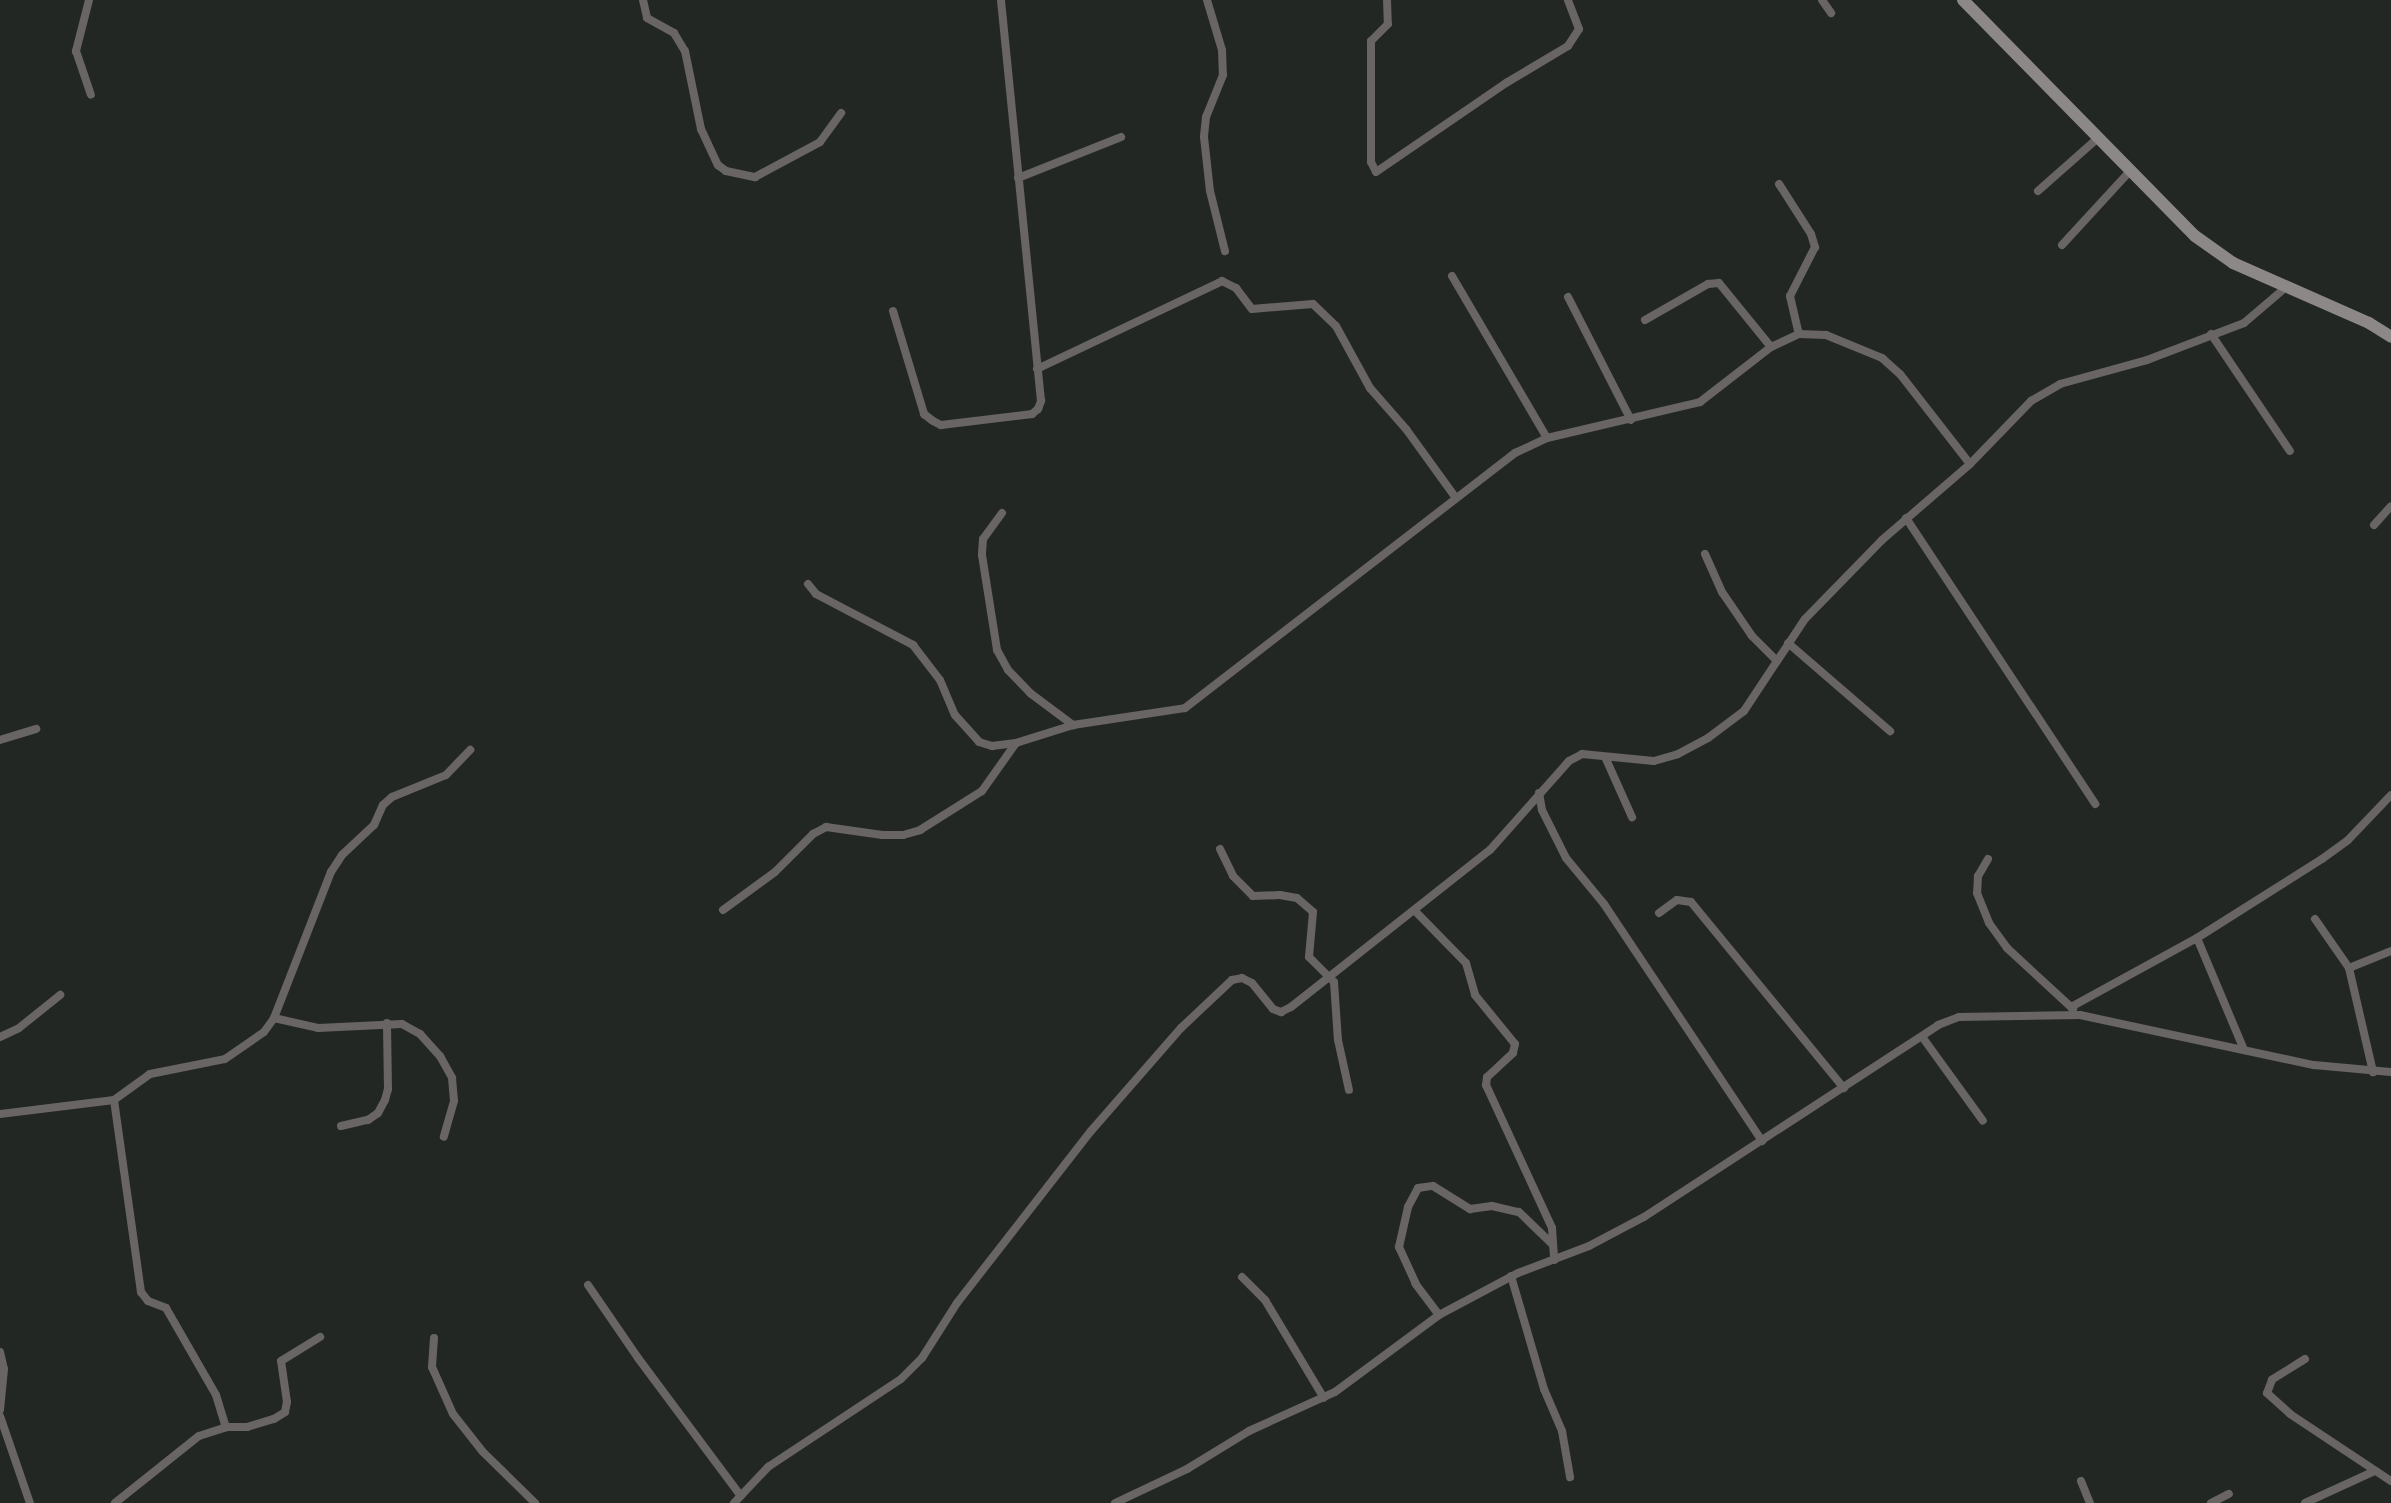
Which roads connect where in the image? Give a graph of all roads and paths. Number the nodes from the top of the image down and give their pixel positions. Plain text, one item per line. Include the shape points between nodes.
1 (89, 0) edge
2 (643, 0) edge
3 (1001, 0) edge
4 (1207, 0) edge
5 (1387, 0) edge
6 (1568, 0) edge
7 (1822, 0) edge
8 (1963, 0) edge
9 (1831, 13) dead end
10 (91, 95) dead end
11 (841, 113) dead end
12 (1121, 137) dead end
13 (2098, 138) junction
14 (2130, 171) junction
15 (1018, 178) junction
16 (1779, 184) dead end
17 (2038, 191) dead end
18 (2062, 245) dead end
19 (1225, 251) dead end
20 (1452, 276) dead end
21 (2285, 288) junction
22 (1568, 297) dead end
23 (893, 311) dead end
24 (1645, 320) dead end
25 (1799, 334) junction
26 (2211, 334) junction
27 (2391, 337) edge
28 (1771, 347) junction
29 (1037, 369) junction
30 (1631, 420) junction
31 (1547, 438) junction
32 (2290, 451) dead end
33 (1970, 464) junction
34 (1456, 498) junction
35 (2391, 506) edge
36 (1002, 513) dead end
37 (1906, 518) junction
38 (2374, 525) dead end
39 (1705, 554) dead end
40 (808, 584) dead end
41 (1788, 643) junction
42 (1777, 661) junction
43 (1073, 725) junction
44 (36, 729) dead end
45 (1890, 731) dead end
46 (0, 740) edge
47 (1016, 743) junction
48 (470, 750) dead end
49 (1606, 759) junction
50 (1539, 793) junction
51 (2391, 795) edge
52 (2095, 804) dead end
53 (1632, 817) dead end
54 (1220, 849) dead end
55 (1988, 859) dead end
56 (723, 910) dead end
57 (1416, 912) junction
58 (1659, 913) dead end
59 (2315, 919) dead end
60 (2197, 938) junction
61 (2391, 951) edge
62 (2349, 968) junction
63 (1330, 979) junction
64 (60, 995) dead end
65 (2071, 1007) junction
66 (2080, 1015) junction
67 (274, 1018) junction
68 (387, 1023) junction
69 (0, 1037) edge
70 (1923, 1038) junction
71 (2244, 1050) junction
72 (2373, 1072) junction
73 (2391, 1072) edge
74 (1844, 1088) junction
75 (1349, 1090) dead end
76 (114, 1100) junction
77 (0, 1114) edge
78 (1983, 1121) dead end
79 (341, 1126) dead end
80 (444, 1137) dead end
81 (1762, 1141) junction
82 (1553, 1246) junction
83 (1554, 1260) junction
84 (1511, 1276) junction
85 (1242, 1277) dead end
86 (588, 1285) dead end
87 (1439, 1315) junction
88 (320, 1337) dead end
89 (434, 1338) dead end
90 (0, 1352) edge
91 (2305, 1359) dead end
92 (1324, 1398) junction
93 (0, 1413) edge
94 (226, 1427) junction
95 (2375, 1471) junction
96 (1570, 1477) dead end
97 (2081, 1481) dead end
98 (2391, 1481) edge
99 (2229, 1494) dead end
100 (737, 1499) edge
101 (30, 1503) edge
102 (115, 1503) edge
103 (535, 1503) edge
104 (1115, 1503) edge
105 (2090, 1503) edge
106 (2211, 1503) edge
107 (2305, 1503) edge

1 - 10 street via 76,51
2 - 11 street via 647,18 674,33 685,51 701,129 726,171 755,177 820,142
3 - 15 street
4 - 19 street via 1222,50 1223,75 1204,137
5 - 6 street via 1388,24 1371,41 1371,162 1376,172 1568,46 1579,29
7 - 9 street
8 - 13 street
12 - 15 street
13 - 14 street
13 - 17 street
14 - 18 street
14 - 21 street via 2195,236 2233,263
15 - 29 street
16 - 25 street via 1815,247 1790,296
20 - 31 street
21 - 26 street via 2244,323
21 - 27 street
22 - 30 street
23 - 29 street via 924,414 941,425 1032,414 1041,401
24 - 28 street via 1708,284 1719,283
25 - 28 street
25 - 33 street via 1826,335 1882,358
26 - 32 street
26 - 33 street via 2147,360 2060,384
28 - 30 street via 1700,402
29 - 34 street via 1222,281 1236,288 1252,309 1313,304 1336,326 1370,388
30 - 31 street
31 - 34 street via 1515,453
33 - 37 street
34 - 43 street via 1185,708
35 - 38 street
36 - 43 street via 983,539 982,555 997,650 1030,693
37 - 41 street via 1805,619
37 - 52 street
39 - 42 street via 1722,592
40 - 47 street via 816,594 913,645 940,680 955,715 979,742
41 - 42 street
41 - 45 street
42 - 49 street via 1744,711 1708,738 1654,761
43 - 47 street
44 - 46 street
47 - 56 street via 982,791 920,830 882,835 826,827
48 - 67 street via 446,775 392,797 374,825 342,855
49 - 50 street via 1582,754
49 - 53 street
50 - 57 street via 1490,850
50 - 81 street via 1566,858 1604,904
51 - 60 street via 2348,840
54 - 63 street via 1233,876 1253,896 1280,895 1307,904 1313,912 1309,957
55 - 65 street via 1978,876 1977,893 1989,923 2007,948
57 - 63 street
57 - 82 street via 1466,963 1475,995 1515,1044 1486,1085 1544,1210
58 - 74 street via 1677,900 1691,902
59 - 62 street
60 - 65 street
60 - 71 street
61 - 62 street
62 - 72 street
63 - 75 street via 1337,992 1338,1040
63 - 100 street via 1281,1012 1252,983 1232,980 1181,1028 1091,1131 957,1303 922,1358 901,1379 768,1467
64 - 69 street
65 - 66 street
66 - 70 street via 1959,1017
66 - 71 street
67 - 68 street via 318,1028
67 - 76 street via 264,1032 225,1059 150,1074
68 - 79 street via 385,1100 368,1120
68 - 80 street via 420,1034 452,1078 454,1101
70 - 74 street
70 - 78 street
71 - 72 street
72 - 73 street
74 - 81 street
76 - 77 street
76 - 94 street via 141,1292 166,1308 216,1395
81 - 83 street via 1644,1217
82 - 83 street
82 - 87 street via 1519,1212 1492,1206 1470,1209 1433,1186 1418,1188 1399,1247 1416,1284
83 - 84 street
84 - 87 street
84 - 96 street via 1562,1431
85 - 92 street via 1265,1300
86 - 100 street
87 - 92 street
88 - 94 street via 281,1361 285,1412 247,1427
89 - 103 street via 432,1367 453,1414
90 - 93 street
91 - 95 street via 2272,1380 2267,1393
92 - 104 street via 1249,1431 1187,1469
93 - 101 street
94 - 102 street via 199,1436
95 - 98 street
95 - 107 street
97 - 105 street
99 - 106 street

